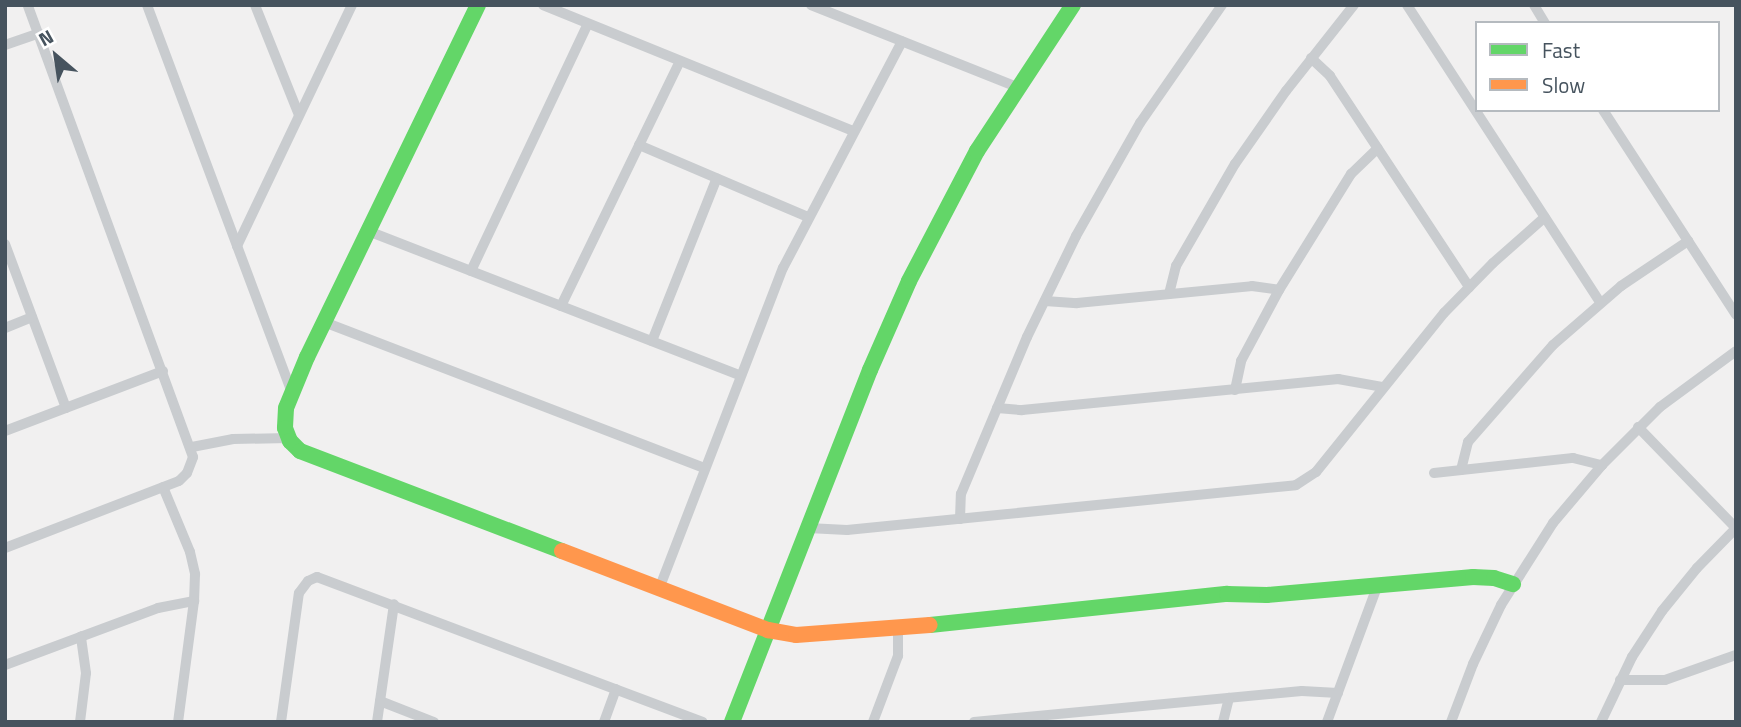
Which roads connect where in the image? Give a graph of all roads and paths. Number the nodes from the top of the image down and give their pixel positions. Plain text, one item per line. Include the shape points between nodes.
1 (27, 5) edge
2 (147, 5) edge
3 (255, 5) edge
4 (352, 5) edge
5 (478, 5) edge
6 (543, 5) edge
7 (811, 5) edge
8 (1073, 5) edge
9 (1222, 5) edge
10 (1354, 5) edge
11 (1407, 5) edge
12 (1534, 5) edge
13 (1544, 21) edge
14 (589, 24) junction
15 (39, 33) junction
16 (902, 41) junction
17 (5, 45) edge
18 (1311, 58) junction
19 (680, 61) junction
20 (1017, 87) junction
21 (1475, 109) edge
22 (1477, 112) edge
23 (1603, 112) edge
24 (299, 115) junction
25 (853, 131) junction
26 (639, 145) junction
27 (1378, 148) junction
28 (717, 178) junction
29 (808, 216) junction
30 (1545, 217) junction
31 (368, 231) junction
32 (1688, 241) junction
33 (5, 244) edge
34 (237, 246) junction
35 (471, 271) junction
36 (1469, 287) junction
37 (1279, 290) junction
38 (1169, 294) junction
39 (1045, 301) junction
40 (1600, 302) junction
41 (561, 306) junction
42 (1736, 315) edge
43 (32, 317) junction
44 (324, 322) junction
45 (5, 328) edge
46 (652, 341) junction
47 (1736, 351) edge
48 (163, 371) junction
49 (740, 375) junction
50 (1383, 387) junction
51 (1236, 390) junction
52 (292, 393) junction
53 (66, 408) junction
54 (997, 408) junction
55 (1638, 427) junction
56 (5, 431) edge
57 (289, 438) junction
58 (192, 447) junction
59 (1602, 465) junction
60 (705, 468) junction
61 (1461, 470) junction
62 (1434, 473) dead end
63 (163, 487) junction
64 (960, 519) junction
65 (808, 528) junction
66 (1736, 528) edge
67 (5, 548) edge
68 (1513, 584) junction
69 (1377, 587) junction
70 (659, 589) junction
71 (194, 601) junction
72 (394, 604) junction
73 (898, 628) junction
74 (768, 630) junction
75 (81, 636) junction
76 (1736, 655) edge
77 (5, 665) edge
78 (1620, 680) junction
79 (616, 689) junction
80 (1338, 694) junction
81 (1229, 698) junction
82 (380, 701) junction
83 (1075, 717) edge
84 (80, 722) edge
85 (178, 722) edge
86 (281, 722) edge
87 (377, 722) edge
88 (434, 722) edge
89 (604, 722) edge
90 (703, 722) edge
91 (732, 722) edge
92 (873, 722) edge
93 (974, 722) edge
94 (1223, 722) edge
95 (1327, 722) edge
96 (1451, 722) edge
97 (1601, 722) edge

1 - 15 street
2 - 34 street
3 - 24 street
4 - 24 street
5 - 31 street
6 - 14 street
7 - 16 street
8 - 20 street
9 - 39 street via 1118,160
10 - 18 street
11 - 21 street
12 - 13 street
14 - 19 street
14 - 35 street
15 - 17 street
15 - 48 street
16 - 20 street
16 - 25 street
18 - 27 street via 1330,76
18 - 38 street via 1260,126 1203,217 1175,266
19 - 25 street
19 - 26 street
20 - 65 street via 953,194 909,281
22 - 30 street
23 - 32 street
24 - 34 street
25 - 29 street
26 - 28 street
26 - 41 street
27 - 36 street
27 - 37 street via 1347,180
28 - 29 street
28 - 46 street
29 - 49 street
30 - 36 street
30 - 40 street
31 - 35 street
31 - 44 street
32 - 40 street
32 - 42 street
33 - 43 street
34 - 52 street
35 - 41 street
36 - 50 street
37 - 38 street via 1252,286
37 - 51 street via 1241,361
38 - 39 street via 1077,303
39 - 54 street
40 - 61 street via 1509,391 1468,442
41 - 46 street
43 - 45 street
43 - 53 street
44 - 52 street
44 - 60 street
46 - 49 street
47 - 55 street
48 - 53 street
48 - 58 street
49 - 60 street
50 - 51 street via 1338,379
50 - 64 street via 1316,472 1296,485
51 - 54 street via 1022,410
52 - 57 street via 284,414
53 - 56 street
54 - 64 street via 961,494
55 - 59 street
55 - 66 street
57 - 58 street via 233,439
57 - 70 street via 308,455
58 - 63 street via 187,473
59 - 61 street via 1573,458
59 - 68 street via 1553,523
60 - 70 street
61 - 62 street
63 - 67 street
63 - 71 street via 190,552
64 - 65 street via 847,530
65 - 74 street
66 - 78 street via 1662,611
68 - 69 street via 1473,577
68 - 96 street via 1477,654
69 - 73 street via 1227,594
69 - 80 street
70 - 74 street
71 - 75 street via 158,608
71 - 85 street
72 - 79 street
72 - 82 street
72 - 86 street via 322,577 304,584
73 - 74 street via 817,636
73 - 92 street via 898,656
74 - 91 street
75 - 77 street
75 - 84 street via 86,673
76 - 78 street via 1665,680
78 - 97 street
79 - 89 street
79 - 90 street
80 - 81 street via 1311,690
80 - 95 street
81 - 83 street
81 - 94 street
82 - 87 street
82 - 88 street
83 - 93 street

